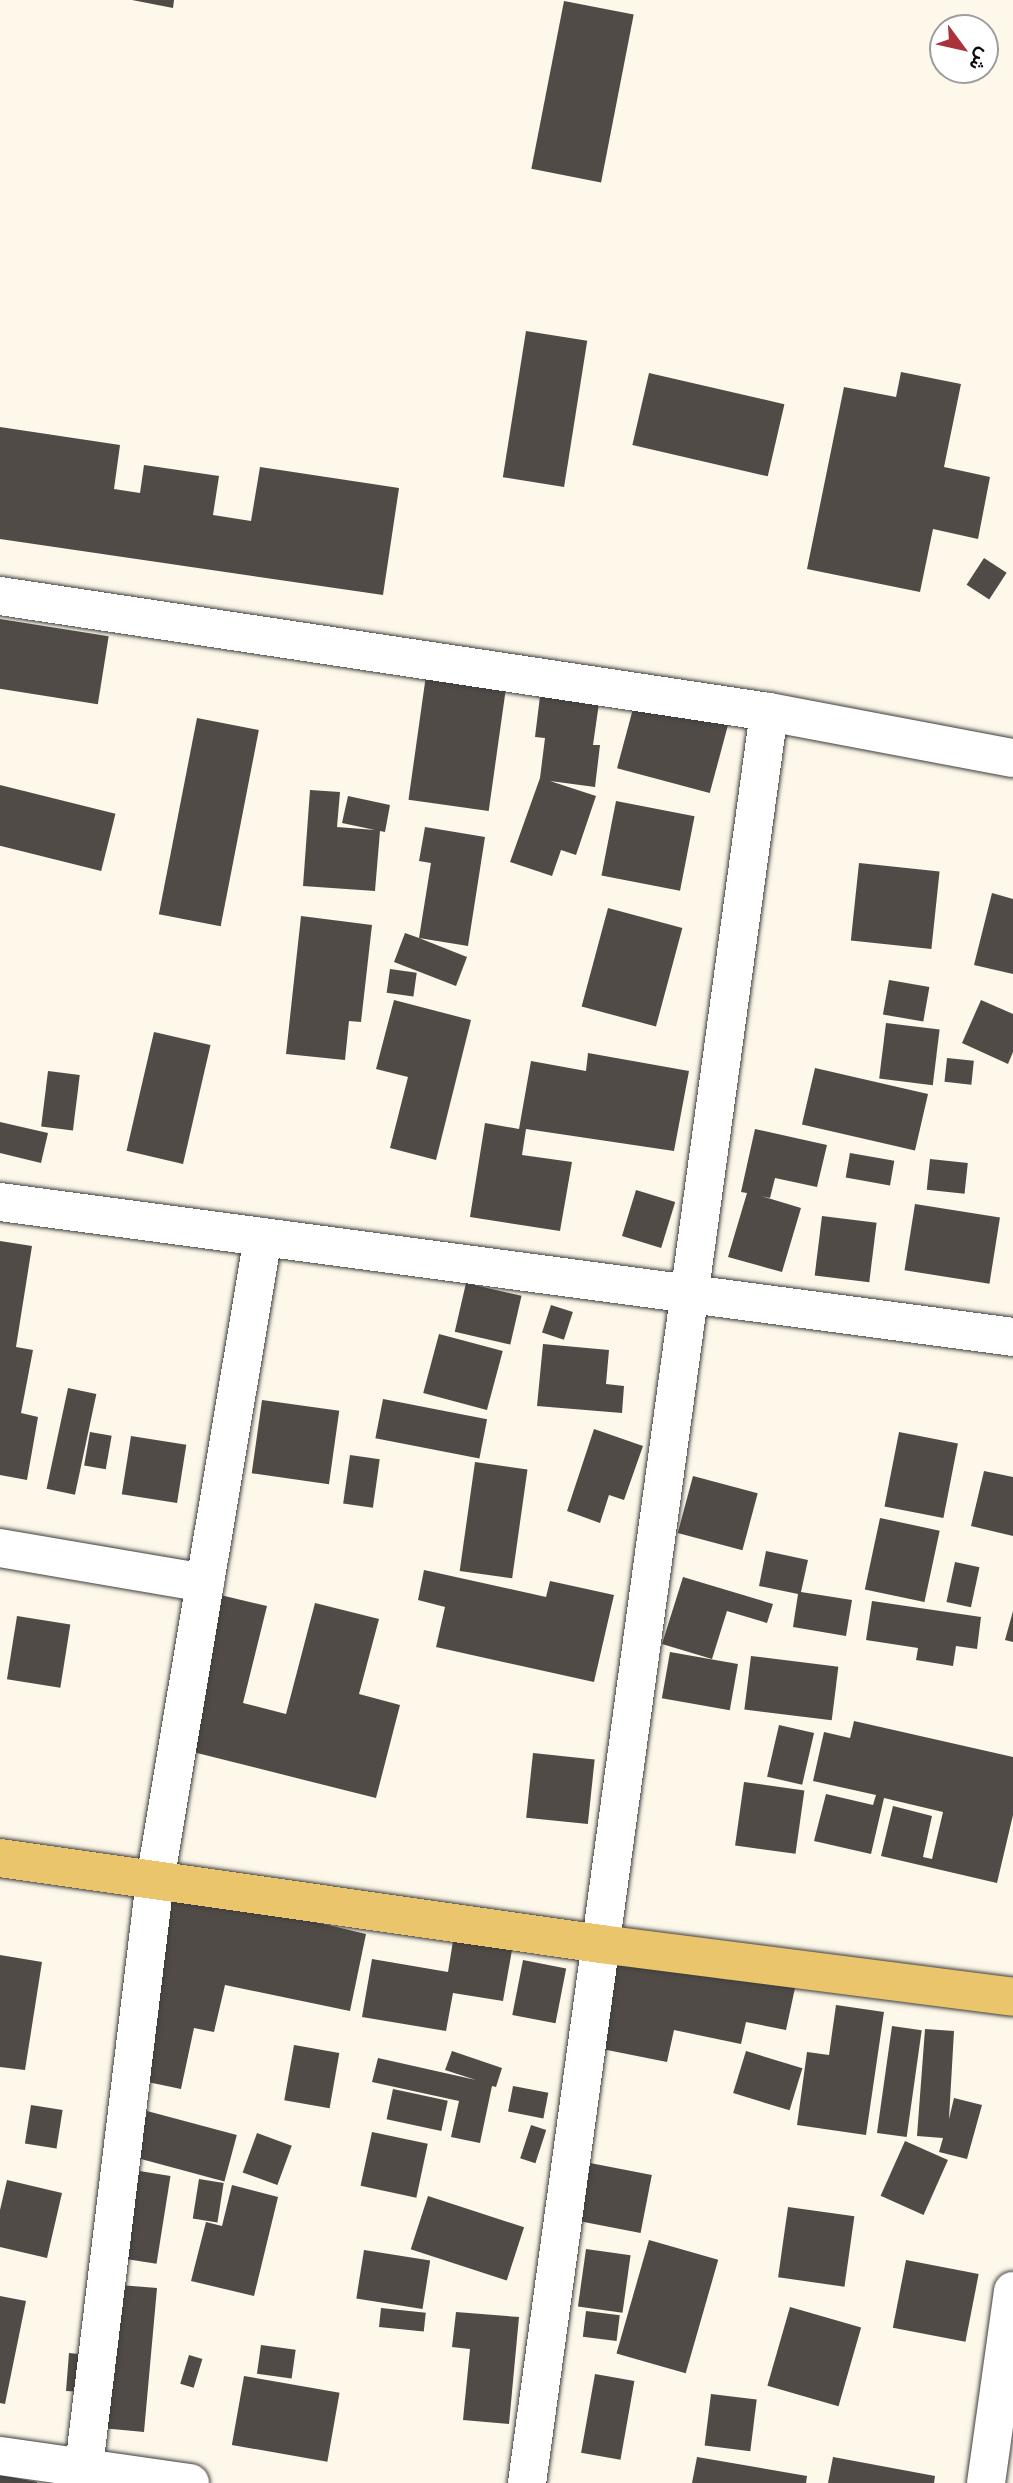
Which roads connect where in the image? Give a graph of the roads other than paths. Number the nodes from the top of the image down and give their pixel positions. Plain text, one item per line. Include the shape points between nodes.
1 (0, 596) edge
2 (769, 712) junction
3 (1013, 758) edge
4 (0, 1202) edge
5 (262, 1237) junction
6 (690, 1293) junction
7 (1013, 1337) edge
8 (0, 1548) edge
9 (205, 1583) junction
10 (0, 1858) edge
11 (155, 1881) junction
12 (601, 1944) junction
13 (1013, 1997) edge
14 (1013, 2291) edge
15 (0, 2456) edge
16 (83, 2476) edge
17 (190, 2483) edge
18 (527, 2483) edge
19 (986, 2483) edge

1 - 2 street
2 - 3 street
2 - 6 street
4 - 5 street
5 - 6 street
5 - 9 street
6 - 7 street
6 - 12 street
8 - 9 street
9 - 11 street
10 - 11 main road
11 - 12 main road
11 - 16 street
12 - 13 main road
12 - 18 street
14 - 19 street
15 - 16 street
16 - 17 street

